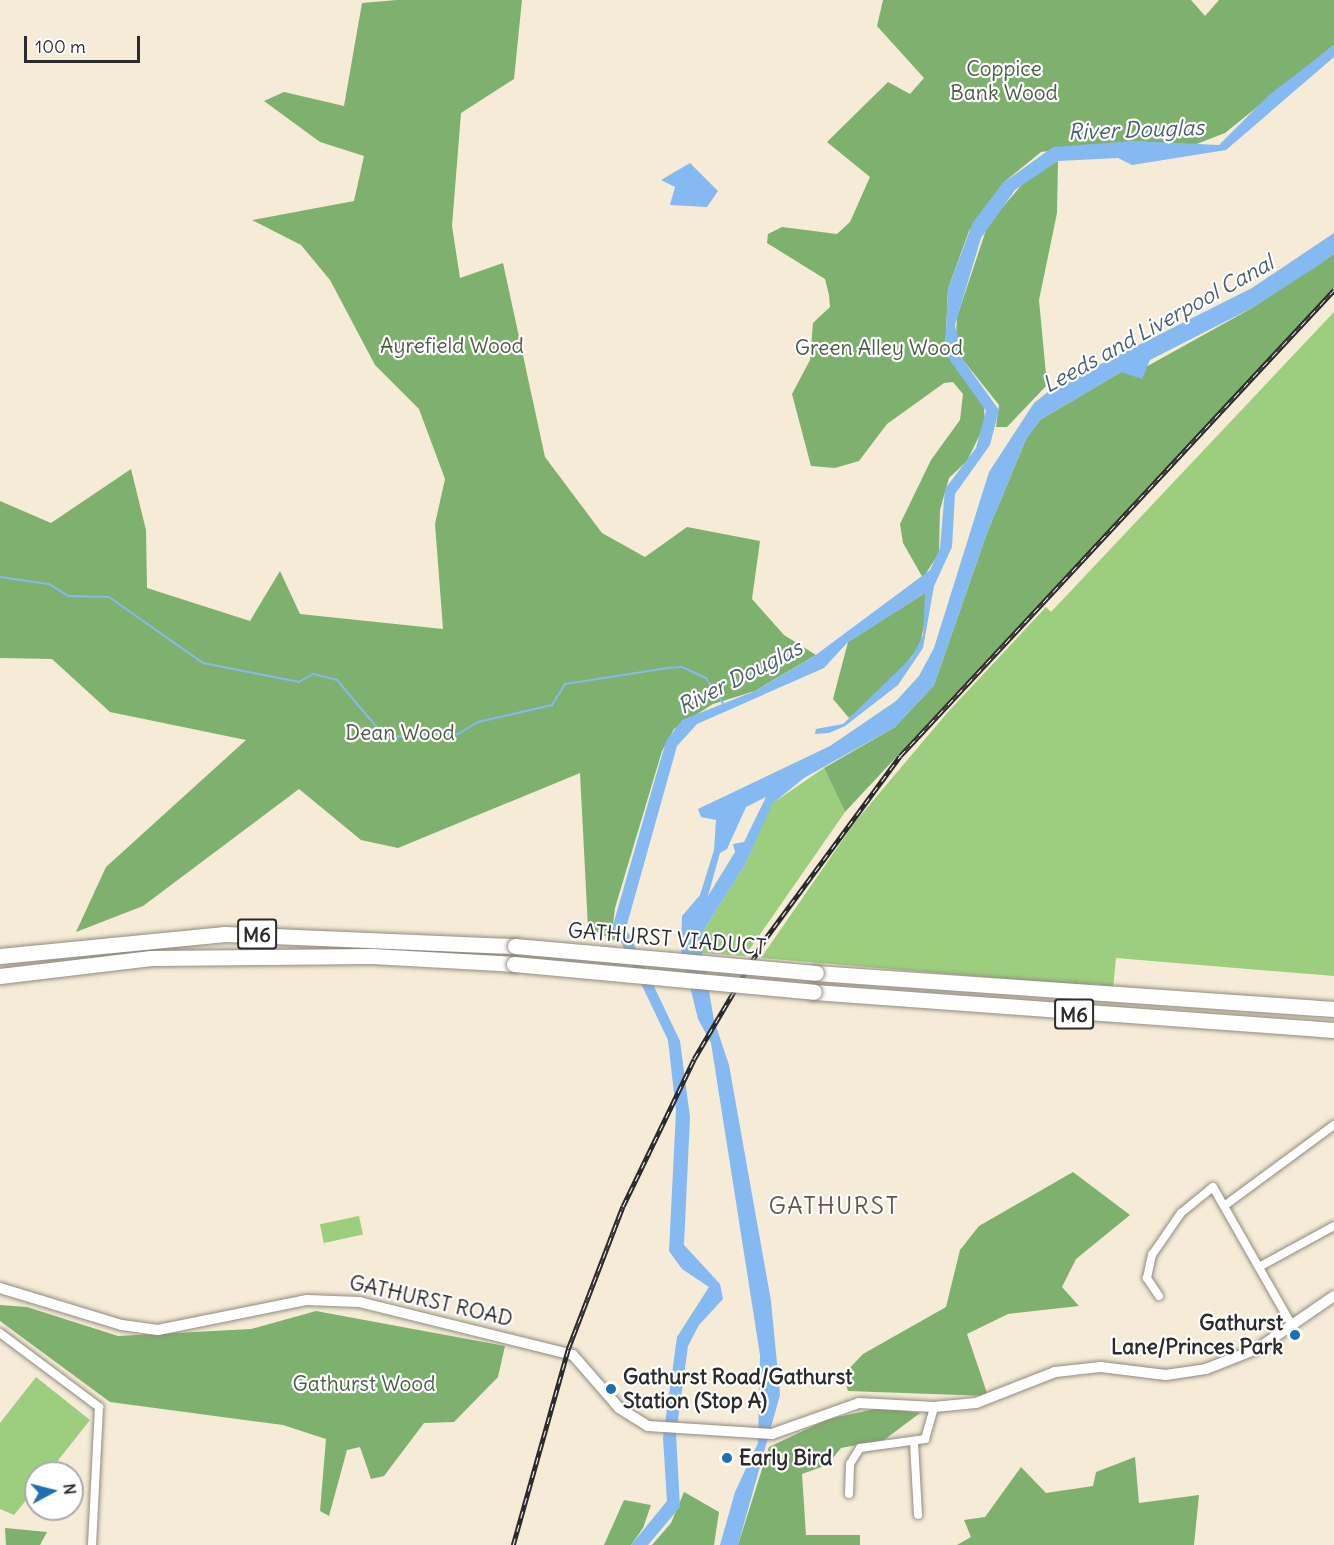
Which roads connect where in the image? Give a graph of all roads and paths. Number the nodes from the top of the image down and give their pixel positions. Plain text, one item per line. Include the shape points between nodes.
1 (0, 956) edge
2 (0, 976) edge
3 (1334, 1009) edge
4 (1334, 1030) edge
5 (1334, 1125) edge
6 (1224, 1206) junction
7 (1334, 1226) edge
8 (1259, 1267) junction
9 (0, 1288) edge
10 (1159, 1296) dead end
11 (1334, 1296) edge
12 (1293, 1327) junction
13 (0, 1333) edge
14 (934, 1407) junction
15 (914, 1443) junction
16 (849, 1494) dead end
17 (918, 1515) dead end
18 (92, 1545) edge

1 - 3 highway, GATHURST VIADUCT / M6, bridge via 225,934 515,946 816,973
2 - 4 highway, GATHURST VIADUCT / M6, bridge via 162,958 372,956
5 - 6 street
6 - 8 street
6 - 10 street via 1213,1187 1188,1205 1152,1255 1148,1278
7 - 8 street
8 - 12 street
9 - 14 main road, GATHURST ROAD via 122,1325 158,1330 307,1300 345,1300 573,1355 624,1413 659,1427 762,1434 859,1403
11 - 12 main road
12 - 14 main road via 1206,1369 1166,1375 1101,1367 1064,1371 1032,1378 986,1400
13 - 18 street via 99,1407
14 - 15 street via 932,1430
15 - 16 street via 860,1448 850,1464
15 - 17 street

